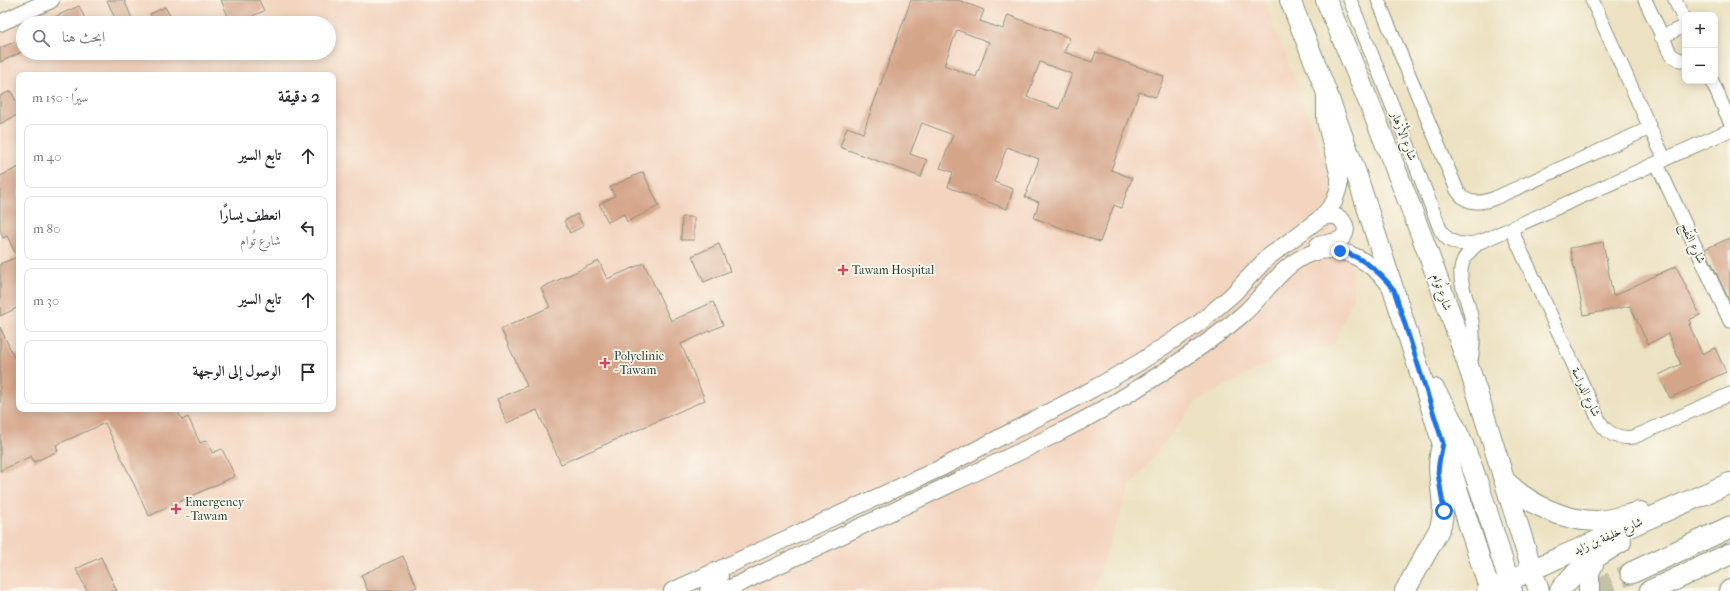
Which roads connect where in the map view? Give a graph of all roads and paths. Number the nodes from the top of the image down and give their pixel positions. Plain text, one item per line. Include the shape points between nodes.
1 (51, 0) edge
2 (1290, 0) edge
3 (1326, 0) edge
4 (1350, 0) edge
5 (1378, 0) edge
6 (1592, 0) edge
7 (1645, 0) edge
8 (1675, 0) edge
9 (1682, 15) edge
10 (0, 23) edge
11 (1682, 27) edge
12 (1661, 37) junction
13 (1682, 60) edge
14 (1713, 84) edge
15 (1325, 88) junction
16 (1730, 122) edge
17 (1650, 128) junction
18 (1730, 130) edge
19 (1661, 162) junction
20 (1322, 217) junction
21 (1511, 229) junction
22 (1480, 242) junction
23 (1292, 264) junction
24 (1394, 290) junction
25 (1730, 321) edge
26 (1419, 368) junction
27 (1469, 370) junction
28 (1730, 394) edge
29 (1443, 443) junction
30 (1506, 481) junction
31 (1730, 482) edge
32 (1668, 510) junction
33 (1730, 527) edge
34 (1730, 554) edge
35 (1596, 557) junction
36 (718, 570) junction
37 (1532, 570) junction
38 (1631, 573) tunnel mouth
39 (1511, 586) edge
40 (672, 591) edge
41 (708, 591) edge
42 (724, 591) edge
43 (1405, 591) edge
44 (1489, 591) edge
45 (1528, 591) edge
46 (1539, 591) edge
47 (1560, 591) edge
48 (1589, 591) edge
49 (1650, 591) edge

1 - 10 street
2 - 15 main road
3 - 27 main road, شارع تُوام via 1390,154
4 - 22 street, شارع الأَزْهار via 1442,234 1458,244
5 - 17 street via 1457,190 1467,201 1484,202 1495,198
6 - 17 street, شارع النَفْح
7 - 12 street
8 - 9 street
11 - 12 street
12 - 13 street via 1671,55
14 - 16 street
15 - 20 street via 1325,120 1337,167 1339,187 1334,202
15 - 24 main road
17 - 19 street, شارع النَفْح
18 - 19 street, شارع الأَزْهار
19 - 21 street, شارع الأَزْهار
19 - 25 street, شارع النَفْح
20 - 23 street via 1336,216 1343,221 1346,229 1343,236 1337,241 1304,252
20 - 36 street via 1267,258 1216,310 1183,335 1087,393 943,467
21 - 22 street, شارع الأَزْهار
21 - 28 street, شارع الدراسة via 1605,430 1621,438 1634,437
22 - 27 street, شارع الأَزْهار via 1465,257 1460,271 1473,334
23 - 24 street via 1319,251 1340,251 1360,258 1380,274
23 - 42 street via 1244,313 1217,336 1111,404 1020,451
24 - 26 main road
26 - 29 main road
26 - 39 main road via 1444,404 1463,442
27 - 30 main road, شارع تُوام
29 - 43 main road via 1438,473 1443,520
29 - 44 main road
30 - 32 main road via 1536,504 1579,519 1598,521 1642,512
30 - 37 main road, شارع تُوام
31 - 32 main road, شارع خليفة بن زايد
32 - 35 main road via 1645,528
32 - 37 main road, شارع خليفة بن زايد
33 - 38 highway
34 - 49 highway
35 - 47 main road via 1575,573
35 - 48 main road via 1589,573
36 - 40 street
36 - 41 street via 719,582
37 - 39 main road, شارع خليفة بن زايد
37 - 45 main road
37 - 46 main road, شارع تُوام
39 - 44 main road, شارع خليفة بن زايد

